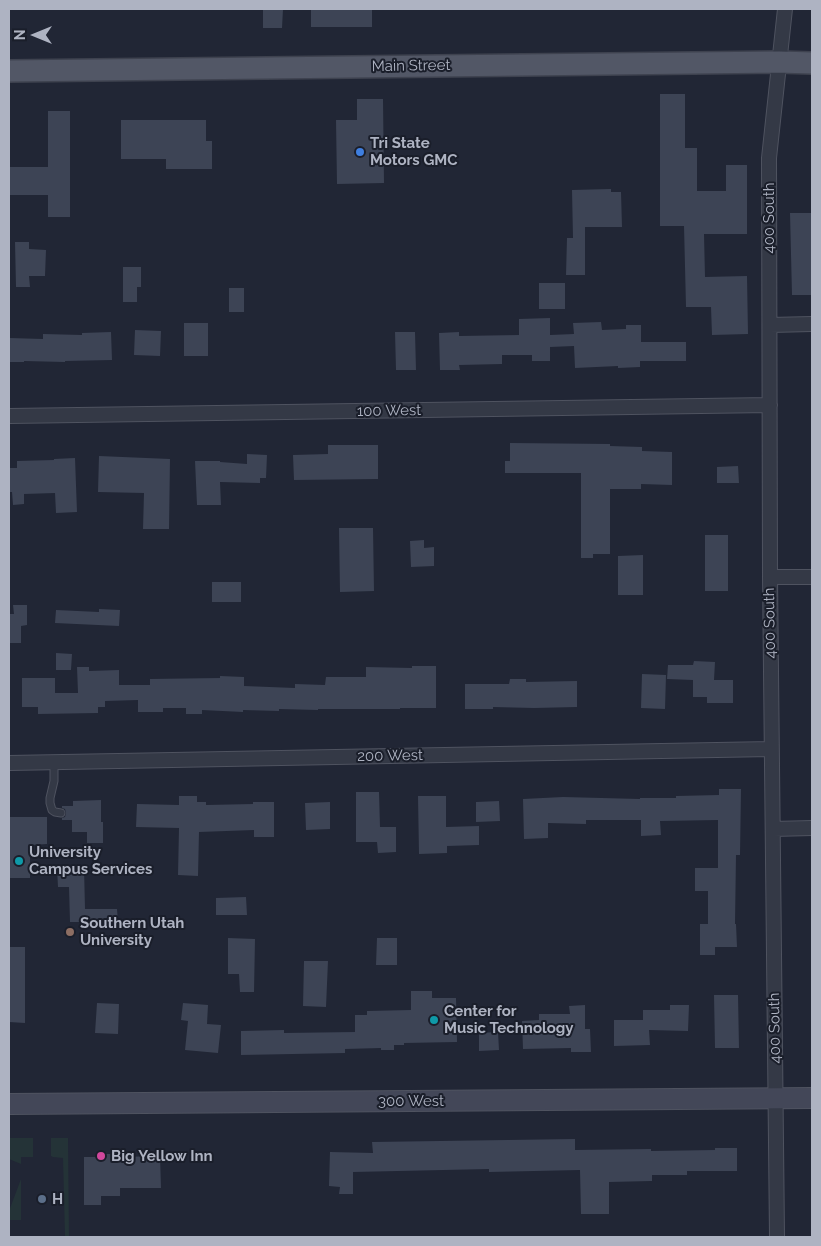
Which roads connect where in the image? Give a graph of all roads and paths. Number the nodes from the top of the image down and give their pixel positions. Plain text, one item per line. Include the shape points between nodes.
1 (785, 9) edge
2 (779, 62) junction
3 (812, 63) edge
4 (9, 71) edge
5 (812, 324) edge
6 (770, 325) junction
7 (770, 405) junction
8 (9, 416) edge
9 (812, 577) edge
10 (770, 578) junction
11 (771, 749) junction
12 (54, 762) junction
13 (9, 763) edge
14 (61, 813) dead end
15 (812, 828) edge
16 (773, 829) junction
17 (776, 1098) junction
18 (812, 1098) edge
19 (9, 1104) edge
20 (777, 1237) edge

1 - 2 street, 400 South
2 - 3 main road, Main Street
2 - 4 main road, Main Street
2 - 6 street, 400 South via 769,158
5 - 6 street
6 - 7 street, 400 South
7 - 8 street, 100 West
7 - 10 street, 400 South
9 - 10 street
10 - 11 street, 400 South
11 - 12 street, 200 West
11 - 16 street, 400 South
12 - 13 street, 200 West
12 - 14 lane via 50,803 52,810
15 - 16 street
16 - 17 street, 400 South
17 - 18 street, 300 West
17 - 19 street, 300 West
17 - 20 street, 400 South

